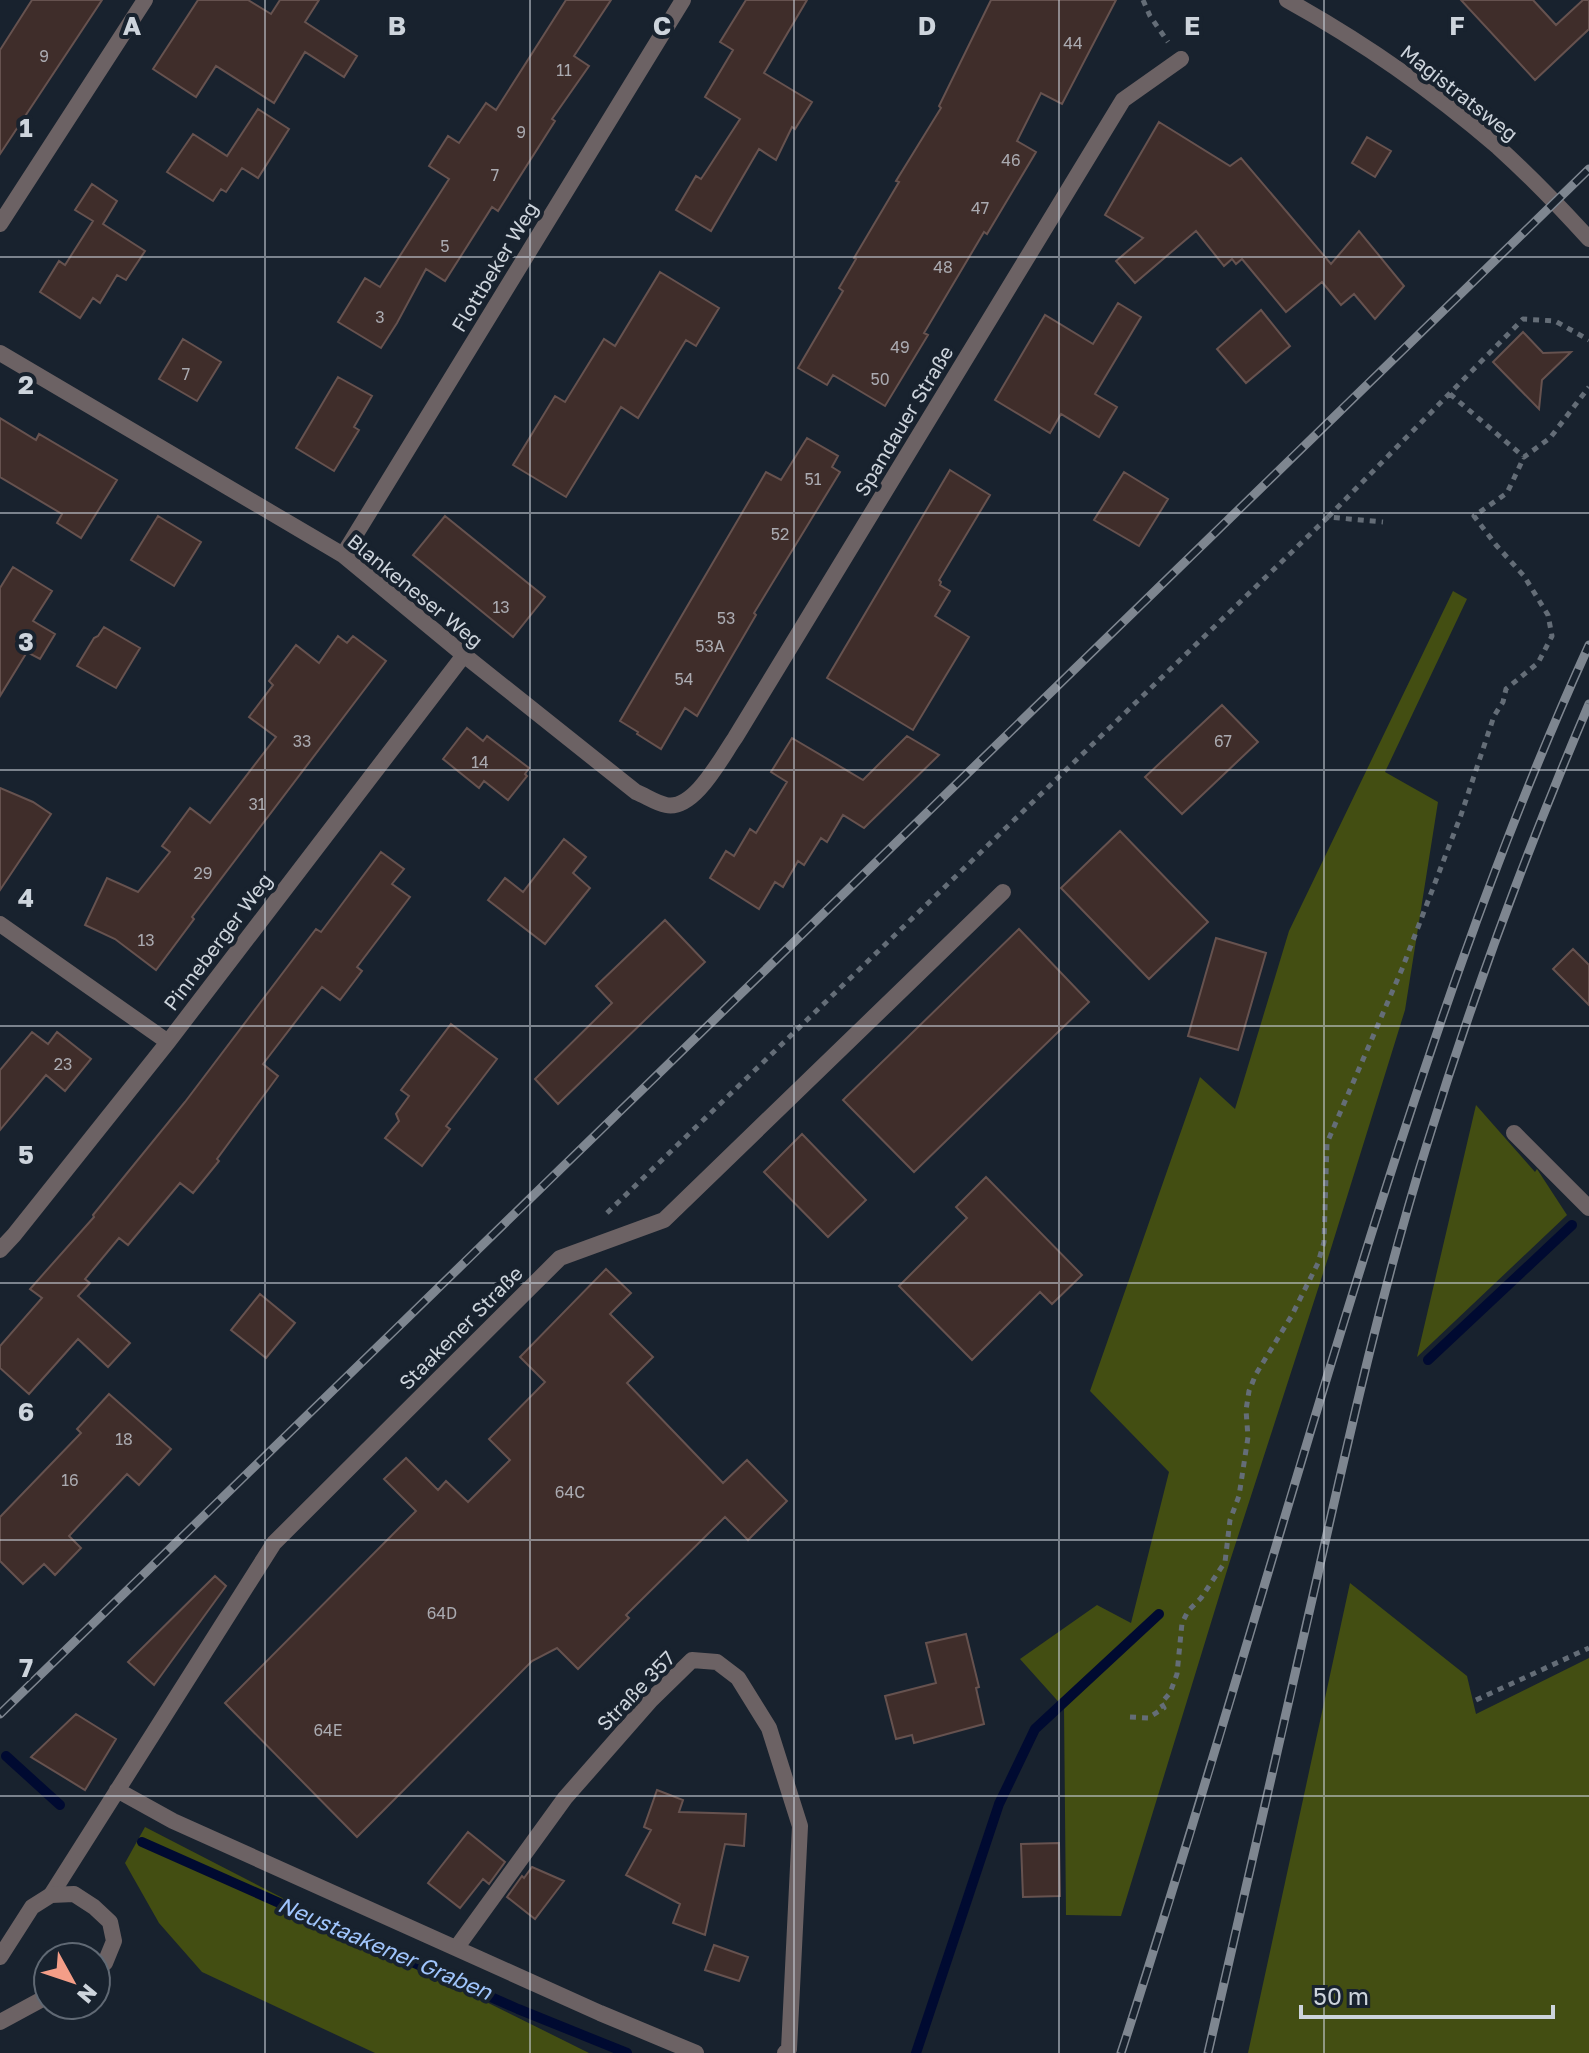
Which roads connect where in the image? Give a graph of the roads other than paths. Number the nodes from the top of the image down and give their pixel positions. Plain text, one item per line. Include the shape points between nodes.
1 (145, 0) edge
2 (683, 0) edge
3 (1287, 0) edge
4 (1181, 59) road end
5 (0, 224) edge
6 (1589, 239) edge
7 (0, 353) edge
8 (343, 555) junction
9 (464, 655) junction
10 (667, 806) joint
11 (1003, 892) dead end
12 (0, 924) edge
13 (168, 1042) junction
14 (1514, 1133) dead end
15 (1589, 1208) edge
16 (0, 1250) edge
17 (117, 1790) junction
18 (51, 1895) junction
19 (112, 1946) edge
20 (457, 1947) junction
21 (0, 1957) edge
22 (32, 2005) edge
23 (0, 2022) edge
24 (696, 2053) edge
25 (785, 2053) edge

1 - 5 street
2 - 8 street, Flottbeker Weg
3 - 6 street, Magistratsweg via 1358,41 1463,118 1544,190
4 - 10 street, Spandauer Straße via 1123,100 735,738 701,788 681,804
7 - 8 street, Blankeneser Weg
8 - 9 street, Blankeneser Weg
9 - 10 street, Blankeneser Weg via 636,792
9 - 13 street, Pinneberger Weg
11 - 17 street, Staakener Straße via 664,1220 560,1258 274,1543
12 - 13 street
13 - 16 street, Pinneberger Weg
14 - 15 street
17 - 18 street, Staakener Straße
17 - 20 street via 173,1821
18 - 19 street via 74,1894 94,1907 110,1922
18 - 21 street, Staakener Straße via 32,1907
20 - 24 street
20 - 25 street, Straße 357 via 565,1798 651,1700 692,1660 717,1662 738,1678 769,1728 800,1826
22 - 23 street

